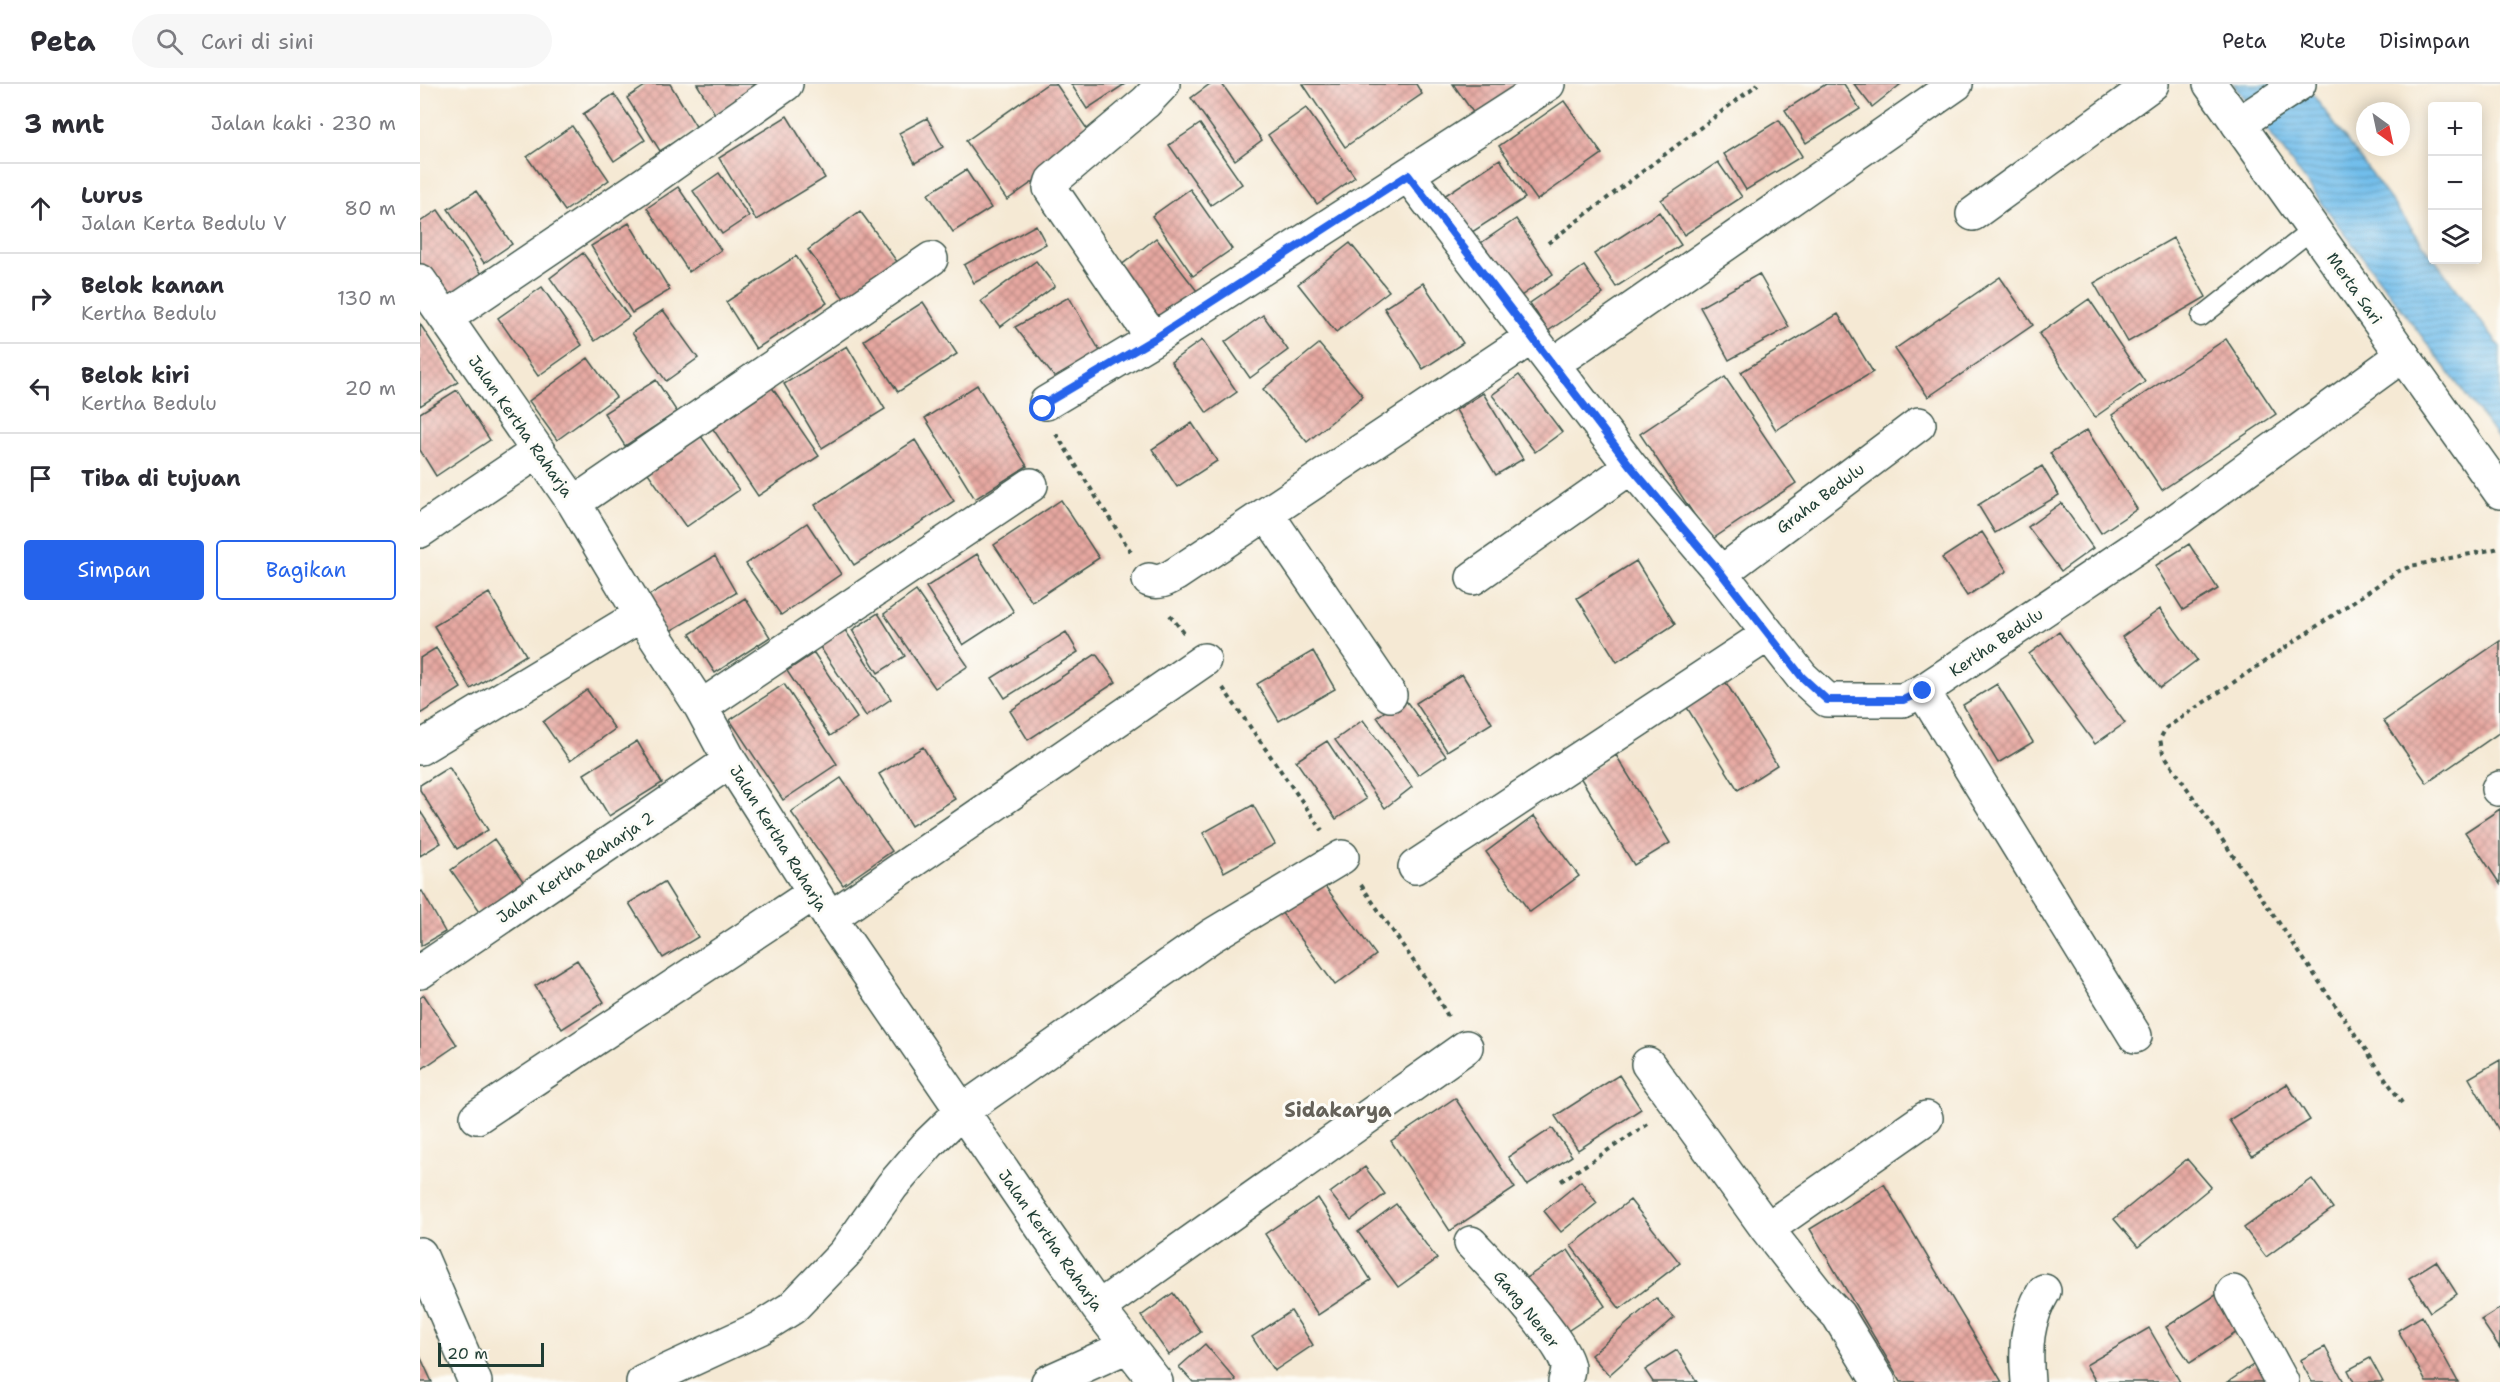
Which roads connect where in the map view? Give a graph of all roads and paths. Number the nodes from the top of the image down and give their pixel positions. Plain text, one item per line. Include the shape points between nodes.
1 (786, 84) edge
2 (1163, 84) edge
3 (1548, 84) edge
4 (1758, 84) edge
5 (1956, 84) edge
6 (2152, 84) edge
7 (2210, 84) edge
8 (2299, 84) edge
9 (2244, 120) junction
10 (1408, 175) junction
11 (1973, 214) dead end
12 (2313, 229) junction
13 (1548, 243) dead end
14 (932, 259) dead end
15 (430, 301) edge
16 (2201, 317) dead end
17 (1532, 337) junction
18 (1154, 339) junction
19 (1569, 353) dead end
20 (2403, 355) junction
21 (1046, 403) joint
22 (1919, 424) dead end
23 (537, 452) junction
24 (1631, 467) junction
25 (1031, 485) dead end
26 (2500, 492) edge
27 (574, 503) junction
28 (1267, 514) junction
29 (420, 531) edge
30 (2500, 548) edge
31 (1721, 573) junction
32 (1473, 578) dead end
33 (1149, 580) joint
34 (1170, 614) dead end
35 (641, 615) junction
36 (1767, 634) junction
37 (1204, 660) junction
38 (1923, 691) junction
39 (1390, 695) dead end
40 (701, 707) junction
41 (420, 748) edge
42 (730, 761) junction
43 (1342, 857) junction
44 (1415, 867) dead end
45 (822, 905) junction
46 (420, 972) edge
47 (2135, 1036) dead end
48 (1466, 1047) joint
49 (1648, 1064) dead end
50 (2402, 1102) dead end
51 (1677, 1104) junction
52 (962, 1111) junction
53 (477, 1117) dead end
54 (1926, 1118) dead end
55 (1561, 1181) dead end
56 (1767, 1229) junction
57 (1471, 1243) dead end
58 (420, 1254) edge
59 (2044, 1291) dead end
60 (2233, 1292) dead end
61 (1098, 1308) junction
62 (1128, 1346) junction
63 (475, 1382) edge
64 (642, 1382) edge
65 (1048, 1382) edge
66 (1156, 1382) edge
67 (1565, 1382) edge
68 (1879, 1382) edge
69 (2028, 1382) edge
70 (2282, 1382) edge

1 - 15 street via 647,182
2 - 18 street via 1052,182 1050,188
3 - 10 street
4 - 13 path
5 - 19 street
6 - 11 street
7 - 9 street, Merta Sari
8 - 9 street
9 - 12 street, Merta Sari
10 - 17 street, Kertha Bedulu
10 - 18 street
12 - 16 lane
12 - 20 street, Merta Sari
14 - 27 street
15 - 23 street, Jalan Kertha Raharja
17 - 24 street, Kertha Bedulu
17 - 28 street
18 - 21 street
20 - 26 street, Merta Sari
20 - 38 street, Kertha Bedulu via 2171,524
21 - 33 path via 1043,412
22 - 31 street, Graha Bedulu
23 - 27 street, Jalan Kertha Raharja
23 - 29 street
24 - 31 street, Kertha Bedulu
24 - 32 street
25 - 40 street
27 - 35 street, Jalan Kertha Raharja
28 - 33 street via 1176,574 1162,581
28 - 39 street
30 - 50 path via 2397,572 2166,728 2160,739 2163,753
31 - 36 street, Kertha Bedulu
34 - 37 path
35 - 40 street, Jalan Kertha Raharja
35 - 41 street
36 - 38 street, Kertha Bedulu via 1802,677 1827,700 1903,700
36 - 44 street
37 - 43 path
37 - 45 street
38 - 47 street
40 - 42 street, Jalan Kertha Raharja
42 - 45 street, Jalan Kertha Raharja
42 - 46 street, Jalan Kertha Raharja 2
43 - 48 path via 1430,985
43 - 52 street via 1211,936
45 - 52 street, Jalan Kertha Raharja
45 - 53 street
48 - 61 street
49 - 51 street
51 - 55 path
51 - 56 street
52 - 61 street, Jalan Kertha Raharja
52 - 64 street via 899,1177 845,1253 792,1308 760,1328
54 - 56 street
56 - 68 street via 1838,1315
57 - 67 street, Gang Nener via 1514,1288 1563,1353 1568,1367
58 - 63 street
59 - 69 street via 2032,1313 2026,1340
60 - 70 street
61 - 62 street, Jalan Kertha Raharja
62 - 65 street
62 - 66 street, Jalan Kertha Raharja

